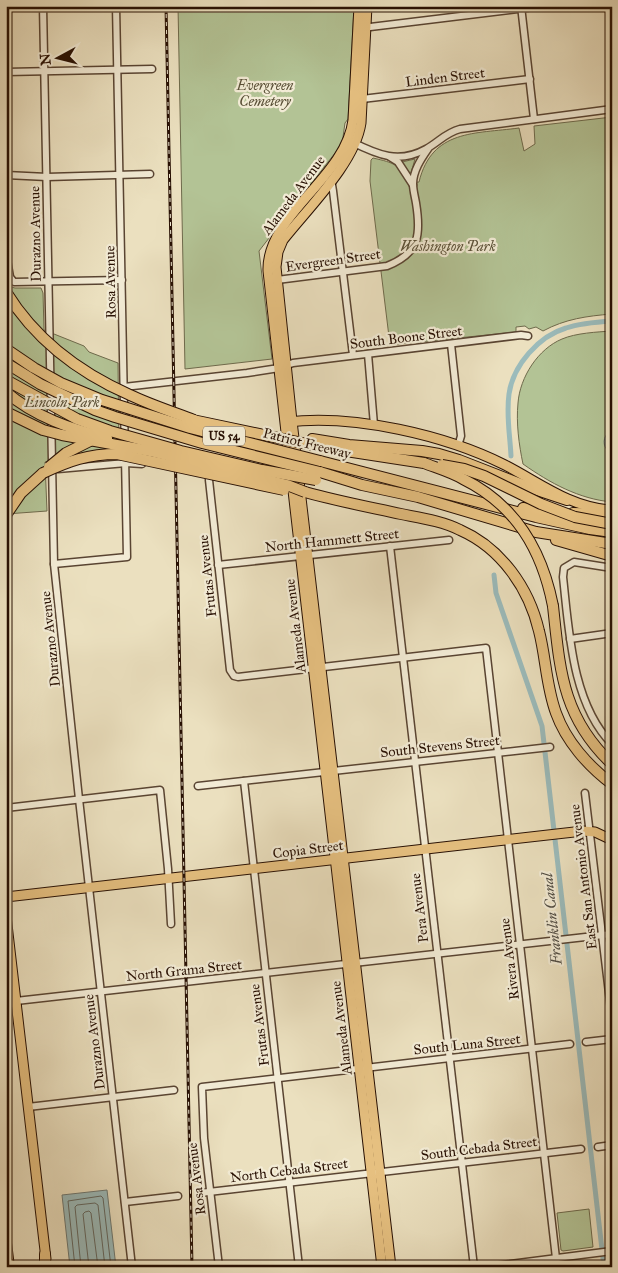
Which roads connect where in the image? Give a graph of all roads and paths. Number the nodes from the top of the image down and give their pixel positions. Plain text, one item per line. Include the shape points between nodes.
1 (43, 6) edge
2 (116, 6) edge
3 (359, 6) edge
4 (367, 6) edge
5 (542, 6) edge
6 (521, 7) edge
7 (362, 28) junction
8 (152, 69) dead end
9 (118, 70) junction
10 (45, 71) junction
11 (6, 72) edge
12 (530, 79) junction
13 (362, 99) junction
14 (612, 109) edge
15 (534, 119) junction
16 (352, 142) junction
17 (428, 148) junction
18 (389, 157) junction
19 (150, 174) dead end
20 (6, 175) edge
21 (120, 175) junction
22 (47, 177) junction
23 (326, 180) junction
24 (413, 185) junction
25 (6, 254) edge
26 (343, 272) junction
27 (122, 280) junction
28 (277, 280) junction
29 (49, 282) junction
30 (6, 292) edge
31 (528, 336) dead end
32 (450, 344) junction
33 (6, 349) edge
34 (368, 354) junction
35 (353, 356) junction
36 (6, 363) edge
37 (283, 366) junction
38 (6, 380) edge
39 (124, 387) junction
40 (6, 392) edge
41 (146, 402) junction
42 (128, 408) junction
43 (6, 412) edge
44 (194, 420) junction
45 (288, 422) junction
46 (374, 425) junction
47 (312, 442) junction
48 (202, 443) junction
49 (458, 446) junction
50 (150, 451) junction
51 (126, 463) junction
52 (424, 463) junction
53 (142, 464) dead end
54 (48, 471) junction
55 (318, 476) junction
56 (209, 480) dead end
57 (305, 492) junction
58 (567, 500) junction
59 (484, 502) junction
60 (612, 512) edge
61 (6, 516) edge
62 (612, 524) edge
63 (536, 532) junction
64 (612, 532) edge
65 (449, 540) dead end
66 (612, 544) edge
67 (390, 546) junction
68 (304, 555) junction
69 (612, 556) edge
70 (54, 564) junction
71 (218, 565) junction
72 (612, 568) edge
73 (612, 634) edge
74 (570, 639) junction
75 (403, 658) junction
76 (317, 668) junction
77 (564, 728) junction
78 (612, 744) edge
79 (550, 747) dead end
80 (498, 752) junction
81 (415, 762) junction
82 (612, 764) edge
83 (329, 773) junction
84 (244, 781) junction
85 (612, 784) edge
86 (198, 786) dead end
87 (612, 792) edge
88 (585, 793) dead end
89 (79, 799) junction
90 (6, 808) edge
91 (590, 831) junction
92 (508, 840) junction
93 (612, 840) edge
94 (425, 849) junction
95 (339, 859) junction
96 (254, 869) junction
97 (169, 879) junction
98 (89, 888) junction
99 (6, 897) edge
100 (7, 922) edge
101 (171, 924) dead end
102 (612, 934) edge
103 (602, 935) junction
104 (520, 944) junction
105 (437, 953) junction
106 (351, 963) junction
107 (266, 974) junction
108 (101, 992) junction
109 (16, 1001) junction
110 (612, 1018) edge
111 (612, 1039) edge
112 (586, 1042) dead end
113 (570, 1044) dead end
114 (532, 1049) junction
115 (450, 1058) junction
116 (363, 1068) junction
117 (278, 1078) junction
118 (202, 1087) joint
119 (174, 1090) dead end
120 (113, 1097) junction
121 (28, 1107) junction
122 (612, 1145) edge
123 (598, 1147) dead end
124 (581, 1149) dead end
125 (544, 1154) junction
126 (462, 1163) junction
127 (376, 1173) junction
128 (290, 1182) junction
129 (210, 1192) junction
130 (200, 1193) dead end
131 (178, 1196) dead end
132 (125, 1202) junction
133 (6, 1243) edge
134 (611, 1252) edge
135 (45, 1254) joint
136 (556, 1258) junction
137 (9, 1267) edge
138 (46, 1267) edge
139 (132, 1267) edge
140 (219, 1267) edge
141 (300, 1267) edge
142 (382, 1267) edge
143 (391, 1267) edge
144 (474, 1267) edge
145 (486, 1267) edge
146 (557, 1267) edge

1 - 10 street, Durazno Avenue
2 - 9 street, Rosa Avenue
3 - 7 main road, Alameda Avenue
4 - 7 main road, Alameda Avenue
5 - 6 street
6 - 7 street
6 - 12 street
7 - 13 main road, Alameda Avenue
7 - 16 main road, Alameda Avenue
8 - 9 street
9 - 10 street
9 - 21 street, Rosa Avenue
10 - 11 street
10 - 22 street, Durazno Avenue
12 - 13 street, Linden Street
12 - 15 street
13 - 16 main road, Alameda Avenue via 360,130
14 - 15 street
15 - 17 street via 459,129
16 - 18 street
16 - 23 main road, Alameda Avenue via 348,159
17 - 18 street via 407,156
17 - 24 street, Evergreen Street via 418,166
18 - 24 street, Evergreen Street via 398,162
19 - 21 street
20 - 22 street
21 - 22 street
21 - 27 street, Rosa Avenue
22 - 29 street, Durazno Avenue
23 - 26 street via 332,185
23 - 28 main road, Alameda Avenue via 282,244 277,257
23 - 37 main road, Alameda Avenue via 280,231 269,252 268,271
24 - 26 street, Evergreen Street via 419,225 411,249 400,260 387,266
25 - 29 street via 14,282
26 - 28 street, Evergreen Street
26 - 35 street
27 - 29 street
27 - 39 street, Rosa Avenue
28 - 37 main road, Alameda Avenue
29 - 54 street, Durazno Avenue
30 - 41 highway, bridge via 28,324 61,354 106,383
31 - 32 street, South Boone Street
32 - 34 street, South Boone Street
32 - 49 street via 461,436
33 - 42 highway, Patriot Freeway / US 54, bridge via 61,382
34 - 35 street, South Boone Street
34 - 46 street
35 - 37 street, South Boone Street
36 - 48 highway, Patriot Freeway / US 54, bridge via 40,384 95,410
37 - 39 street, South Boone Street
37 - 45 main road, Alameda Avenue
38 - 55 highway, bridge via 77,419 110,431 262,470
39 - 51 street, Rosa Avenue
40 - 50 highway, bridge via 48,418 77,430
41 - 44 highway, bridge
41 - 47 highway, bridge
42 - 44 highway, bridge
42 - 59 highway, Patriot Freeway / US 54, bridge via 190,428
43 - 50 highway, bridge via 62,436
44 - 47 highway, bridge
45 - 46 main road
45 - 68 main road, Alameda Avenue
46 - 49 main road
47 - 52 highway
47 - 58 highway via 439,454
48 - 54 highway, bridge via 130,434 95,439 66,453
48 - 55 highway, Patriot Freeway / US 54, bridge
49 - 58 main road via 506,466
50 - 57 highway, bridge
51 - 53 street
51 - 54 street
51 - 70 street, Rosa Avenue via 127,557
52 - 62 highway, bridge via 464,469 554,510
52 - 82 highway, bridge via 483,490 509,513 527,535 541,562 553,606 560,670 568,700 583,731
54 - 57 highway, bridge via 79,458 118,454 286,491
54 - 61 highway via 21,493
54 - 70 street, Durazno Avenue
55 - 63 highway via 418,498
56 - 71 street, Frutas Avenue
57 - 77 highway via 454,527 494,552 521,586 532,607 541,639 549,693
58 - 60 main road
59 - 60 highway via 560,513
59 - 64 highway, Patriot Freeway / US 54 via 561,523
63 - 66 highway
63 - 69 highway
65 - 67 street, North Hammett Street
67 - 68 street, North Hammett Street
67 - 75 street, Pera Avenue
68 - 71 street, North Hammett Street
68 - 76 main road, Alameda Avenue
70 - 89 street, Durazno Avenue
71 - 76 street, Frutas Avenue via 230,670 234,676
72 - 74 street via 577,561 564,568 562,577
73 - 74 street
74 - 78 street via 590,712
75 - 76 street
75 - 80 street, Rivera Avenue via 486,648
75 - 81 street, Pera Avenue
76 - 83 main road, Alameda Avenue
77 - 85 highway via 575,747
77 - 87 highway via 576,759
79 - 80 street, South Stevens Street
80 - 81 street, South Stevens Street
80 - 92 street, Rivera Avenue
81 - 83 street, South Stevens Street
81 - 94 street, Pera Avenue
83 - 84 street, South Stevens Street
83 - 95 main road, Alameda Avenue
84 - 86 street, South Stevens Street
84 - 96 street, Frutas Avenue
88 - 91 street, East San Antonio Avenue
89 - 90 street
89 - 97 street via 160,790
89 - 98 street, Durazno Avenue
91 - 92 main road, Copia Street
91 - 93 main road, Copia Street
91 - 103 street, East San Antonio Avenue
92 - 94 main road, Copia Street
92 - 104 street, Rivera Avenue
94 - 95 main road, Copia Street
94 - 105 street, Pera Avenue
95 - 96 main road, Copia Street
95 - 106 main road, Alameda Avenue
96 - 97 main road, Copia Street
96 - 107 street, Frutas Avenue
97 - 98 main road, Copia Street
97 - 101 street
98 - 99 main road, Copia Street
98 - 108 street, Durazno Avenue
100 - 109 main road
102 - 103 street, North Grama Street
103 - 104 street, North Grama Street
103 - 110 street, East San Antonio Avenue
104 - 105 street, North Grama Street
104 - 114 street, Rivera Avenue
105 - 106 street, North Grama Street
105 - 115 street, Pera Avenue
106 - 107 street, North Grama Street
106 - 116 main road, Alameda Avenue
107 - 108 street, North Grama Street
107 - 117 street, Frutas Avenue
108 - 109 street, North Grama Street
108 - 120 street, Durazno Avenue
109 - 121 main road
111 - 112 street
113 - 114 street, South Luna Street
114 - 115 street, South Luna Street
114 - 125 street, Rivera Avenue
115 - 116 street, South Luna Street
115 - 126 street, Pera Avenue
116 - 117 street, South Luna Street
116 - 127 main road, Alameda Avenue
117 - 118 street, South Luna Street
117 - 128 street, Frutas Avenue
118 - 129 street, Rosa Avenue
119 - 120 street
120 - 121 street
120 - 132 street, Durazno Avenue
121 - 135 main road
122 - 123 street
124 - 125 street, South Cebada Street
125 - 126 street, South Cebada Street
125 - 136 street, Rivera Avenue
126 - 127 street, South Cebada Street
126 - 144 street, Pera Avenue
127 - 128 street, North Cebada Street
127 - 142 main road, Alameda Avenue
127 - 143 main road, Alameda Avenue
128 - 129 street, North Cebada Street
128 - 141 street, Frutas Avenue
129 - 130 street, North Cebada Street
129 - 140 street, Rosa Avenue
131 - 132 street
132 - 139 street, Durazno Avenue
133 - 137 highway
134 - 136 street
135 - 138 highway
136 - 145 street
136 - 146 street, Rivera Avenue

